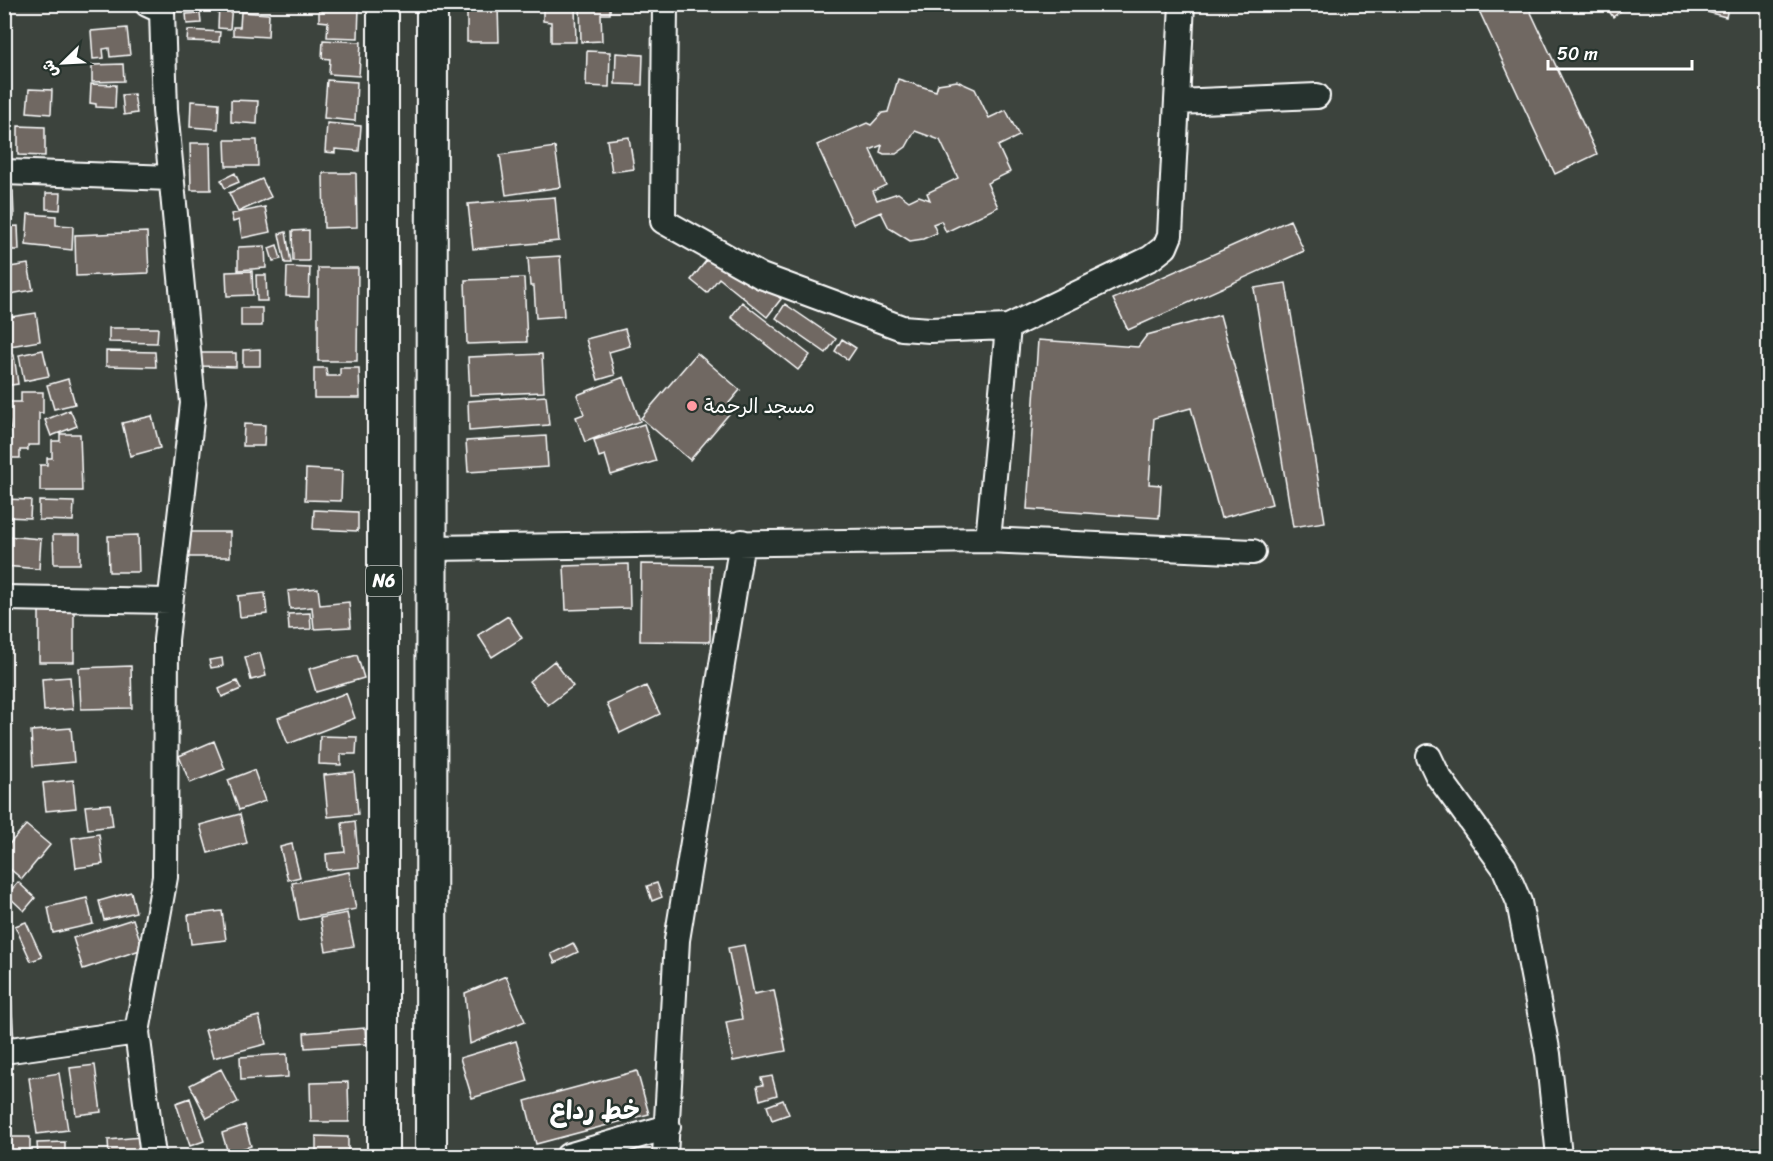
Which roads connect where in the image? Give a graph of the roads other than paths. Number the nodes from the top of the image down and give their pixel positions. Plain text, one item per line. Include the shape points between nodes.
1 (383, 4) edge
2 (432, 4) edge
3 (665, 4) edge
4 (1182, 4) edge
5 (158, 7) edge
6 (1317, 96) dead end
7 (1177, 102) junction
8 (4, 172) edge
9 (171, 178) junction
10 (1008, 327) junction
11 (383, 470) junction
12 (432, 477) junction
13 (988, 540) junction
14 (742, 542) junction
15 (432, 548) junction
16 (1253, 552) dead end
17 (4, 598) edge
18 (170, 600) junction
19 (385, 736) junction
20 (432, 747) junction
21 (1429, 757) dead end
22 (138, 1032) junction
23 (4, 1051) edge
24 (668, 1127) junction
25 (153, 1156) edge
26 (383, 1156) edge
27 (431, 1156) edge
28 (568, 1156) edge
29 (665, 1156) edge
30 (1559, 1156) edge

1 - 11 main road, N6
2 - 12 main road
3 - 10 street via 663,221 761,276 902,328
4 - 7 street
5 - 9 street
6 - 7 street
7 - 10 street via 1170,235 1165,246 1151,258
8 - 9 street
9 - 18 street via 193,403
10 - 13 street
11 - 12 main road
11 - 19 main road, N6
12 - 15 main road
13 - 14 street
13 - 16 street
14 - 15 street
14 - 24 street via 677,939
15 - 20 main road
17 - 18 street
18 - 22 street via 166,640 165,877
19 - 20 main road
19 - 26 main road, N6
20 - 27 main road
21 - 30 street via 1438,776 1504,867 1519,902 1548,1054
22 - 23 street
22 - 25 street
24 - 28 street
24 - 29 street

